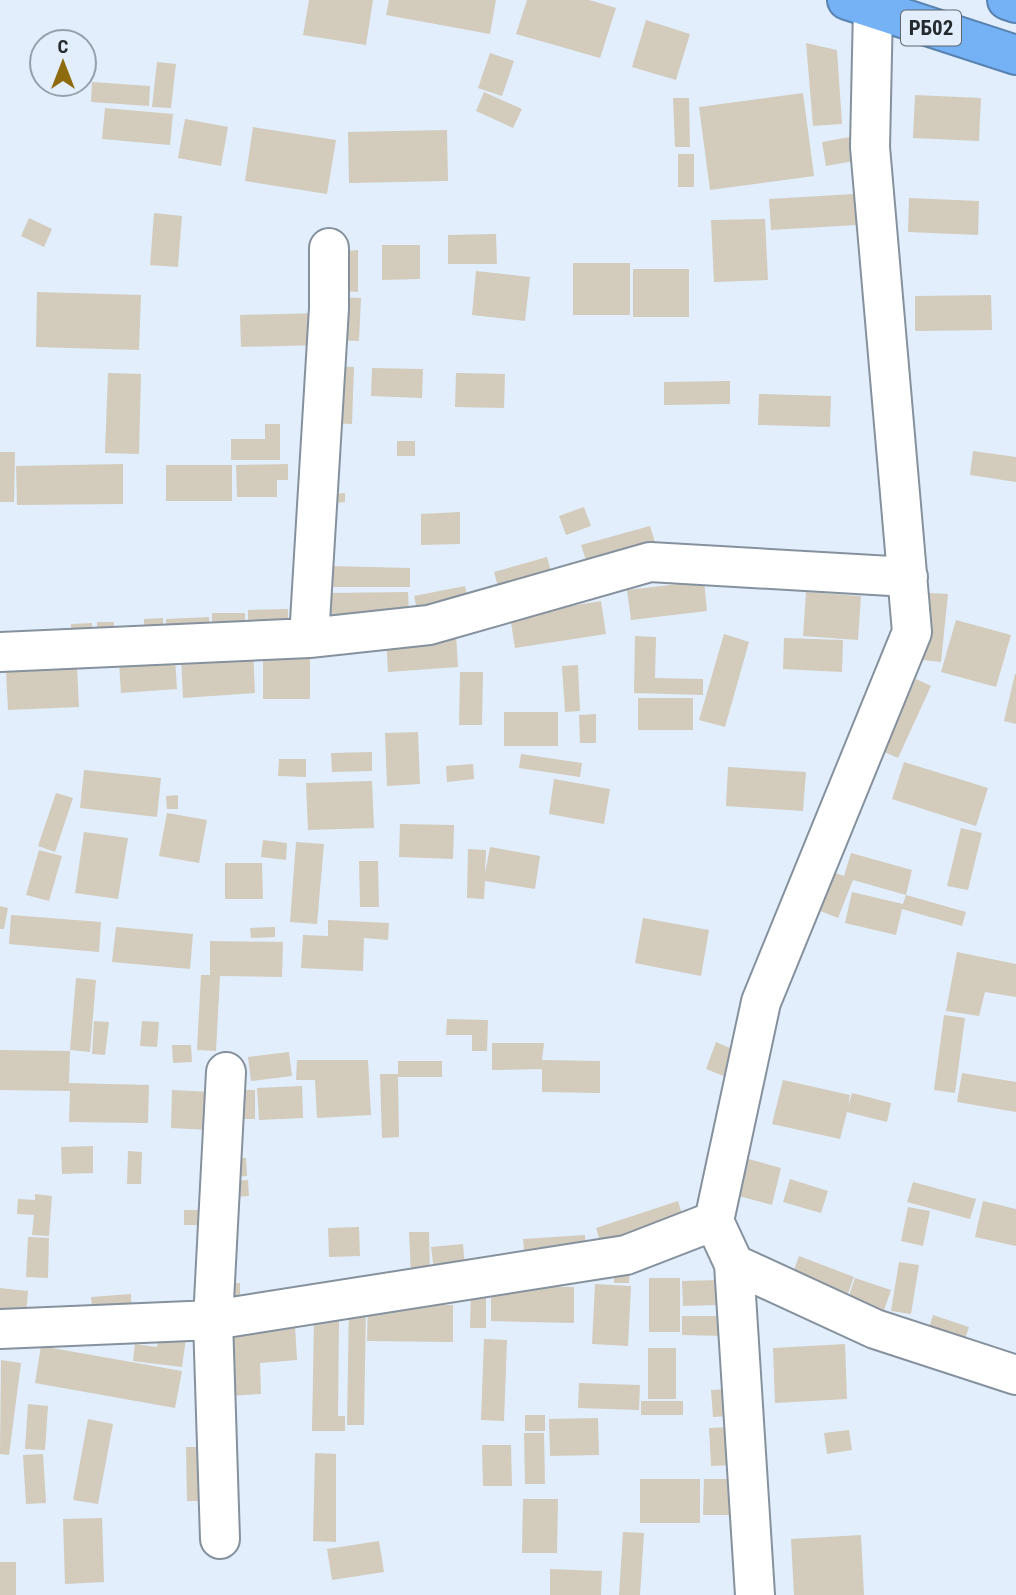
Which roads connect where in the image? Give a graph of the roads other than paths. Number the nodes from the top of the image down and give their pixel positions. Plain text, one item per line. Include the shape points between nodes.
1 (1007, 0) edge
2 (1016, 3) edge
3 (860, 4) edge
4 (1016, 55) edge
5 (329, 248) dead end
6 (908, 577) junction
7 (309, 638) junction
8 (0, 652) edge
9 (226, 1072) dead end
10 (714, 1221) junction
11 (734, 1264) junction
12 (213, 1320) junction
13 (0, 1329) edge
14 (1016, 1375) edge
15 (219, 1539) dead end
16 (755, 1595) edge

1 - 2 highway
3 - 4 highway, РБ02
3 - 6 street
5 - 7 street
6 - 7 street via 650,562 429,625
6 - 10 street via 912,632 761,1002
7 - 8 street
9 - 12 street
10 - 11 street
10 - 12 street via 626,1255
11 - 14 street via 875,1329
11 - 16 street
12 - 13 street
12 - 15 street

